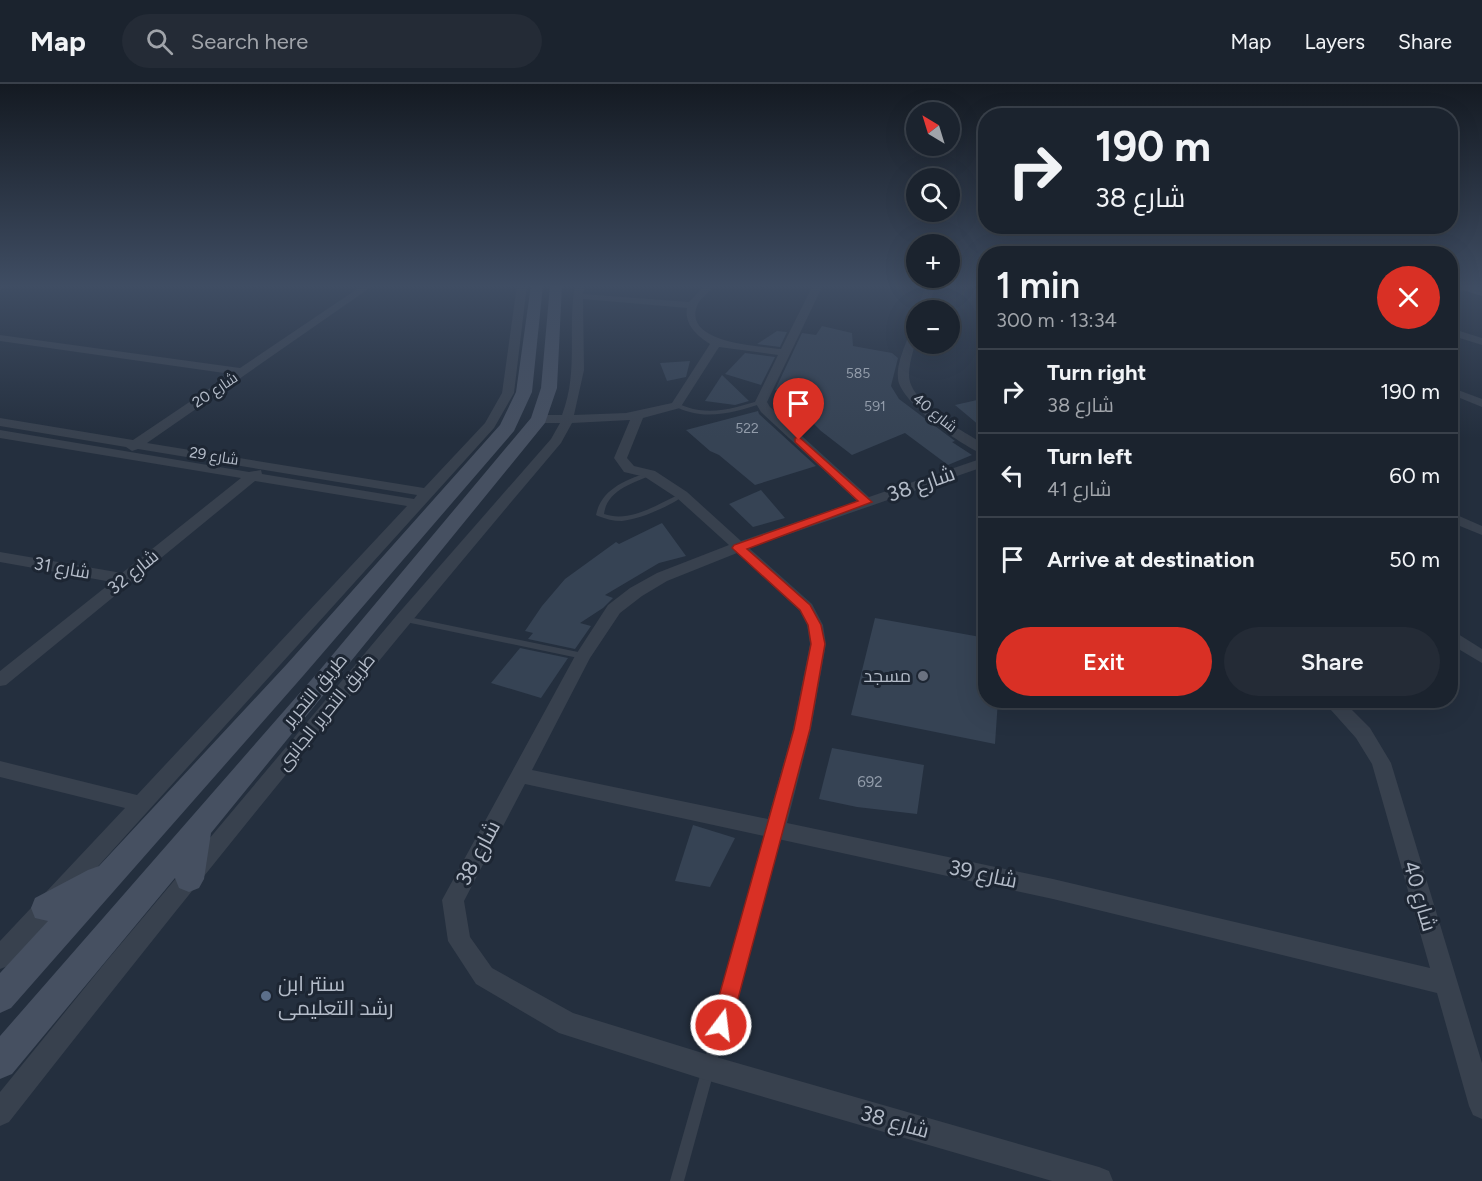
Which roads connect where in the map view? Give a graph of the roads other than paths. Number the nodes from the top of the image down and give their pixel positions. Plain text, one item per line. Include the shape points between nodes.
1 (294, 336) edge
2 (520, 336) edge
3 (527, 336) edge
4 (553, 336) edge
5 (578, 336) edge
6 (708, 336) edge
7 (792, 336) edge
8 (1465, 336) edge
9 (0, 338) edge
10 (1482, 342) edge
11 (716, 343) junction
12 (784, 352) junction
13 (908, 354) edge
14 (241, 372) junction
15 (517, 388) junction
16 (1458, 393) edge
17 (761, 402) junction
18 (1482, 403) edge
19 (676, 405) junction
20 (638, 416) junction
21 (569, 418) junction
22 (538, 419) junction
23 (0, 422) edge
24 (0, 434) edge
25 (136, 444) junction
26 (978, 446) edge
27 (120, 455) junction
28 (978, 464) edge
29 (266, 465) junction
30 (650, 474) junction
31 (251, 476) junction
32 (682, 495) junction
33 (423, 499) junction
34 (866, 502) junction
35 (1458, 520) edge
36 (1482, 531) edge
37 (738, 548) junction
38 (0, 556) edge
39 (351, 577) junction
40 (125, 579) junction
41 (356, 601) junction
42 (403, 619) junction
43 (1458, 640) edge
44 (583, 656) junction
45 (1482, 657) edge
46 (296, 670) junction
47 (327, 677) junction
48 (0, 680) edge
49 (1339, 708) edge
50 (245, 725) junction
51 (274, 738) junction
52 (0, 769) edge
53 (519, 775) junction
54 (141, 804) junction
55 (198, 828) junction
56 (775, 830) junction
57 (115, 869) junction
58 (189, 879) junction
59 (46, 908) junction
60 (0, 958) edge
61 (1445, 983) junction
62 (0, 997) edge
63 (0, 1062) edge
64 (709, 1068) junction
65 (1482, 1106) edge
66 (0, 1113) edge
67 (678, 1181) edge
68 (1099, 1181) edge

1 - 14 street, شارع 20
2 - 15 street
3 - 15 street, طريق التحرير
4 - 22 street, طريق التحرير via 549,388
5 - 21 street, طريق التحرير الجانبى via 578,381
6 - 11 street
7 - 12 street
8 - 10 street
9 - 14 street
11 - 12 street
11 - 19 street
12 - 17 street
13 - 26 street, شارع 40 via 904,384 912,397
14 - 25 street, شارع 20
15 - 33 street via 490,425
15 - 41 street, طريق التحرير via 519,407 508,427
16 - 18 street
17 - 19 lane via 713,414
17 - 34 street
19 - 20 street
20 - 21 street
20 - 30 street via 620,458 629,469
21 - 22 street
21 - 42 street, طريق التحرير الجانبى via 549,451
22 - 47 street, طريق التحرير
23 - 25 street, شارع 29
24 - 27 street, شارع 29
25 - 27 street, شارع 20
25 - 29 street, شارع 29
27 - 31 street, شارع 29
28 - 34 street, شارع 38
29 - 31 street, شارع 32
29 - 33 street, شارع 29
30 - 32 street
30 - 32 lane via 625,483 610,494 600,506 600,515 611,521 627,519
31 - 33 street, شارع 29
31 - 40 street, شارع 32
32 - 37 street
33 - 39 street
34 - 37 street, شارع 38
35 - 36 street
37 - 44 street, شارع 38 via 662,577 636,592 614,609
37 - 56 street via 806,608 815,625 818,644 802,729
38 - 40 street, شارع 31
39 - 41 street
39 - 54 street
40 - 48 street, شارع 32
41 - 46 street, طريق التحرير
42 - 44 lane
42 - 58 street, طريق التحرير الجانبى
43 - 45 street
44 - 53 street, شارع 38
46 - 47 street via 294,676 303,682
46 - 50 street, طريق التحرير
47 - 51 street, طريق التحرير
49 - 61 street, شارع 40 via 1363,733 1382,763
50 - 51 street via 267,724
50 - 57 street, طريق التحرير
51 - 55 street, طريق التحرير
52 - 54 street
53 - 56 street, شارع 39
53 - 64 street, شارع 38 via 453,900 459,941 484,976 568,1024
54 - 59 street
55 - 58 street
55 - 63 street, طريق التحرير
56 - 61 street, شارع 39 via 1053,890
56 - 64 lane
57 - 59 street
57 - 62 street, طريق التحرير
58 - 66 street, طريق التحرير الجانبى
59 - 60 street
61 - 65 street, شارع 40
64 - 67 lane
64 - 68 street, شارع 38

